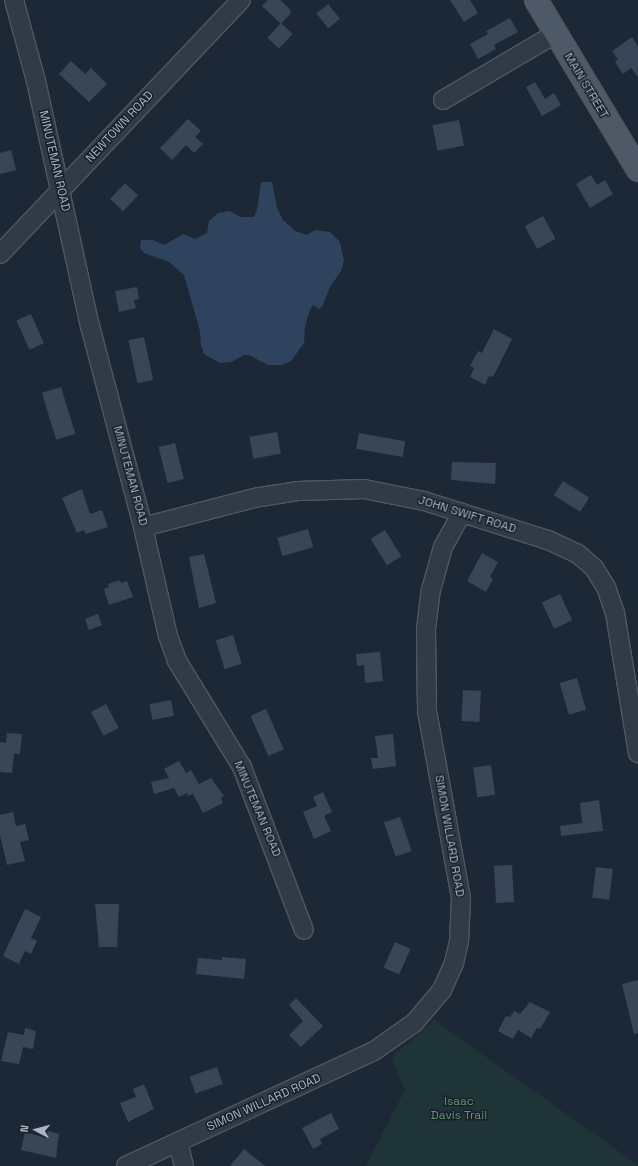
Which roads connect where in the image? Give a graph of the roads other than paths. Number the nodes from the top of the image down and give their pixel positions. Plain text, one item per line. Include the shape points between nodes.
1 (14, 0) edge
2 (241, 0) edge
3 (536, 0) edge
4 (555, 34) junction
5 (443, 100) dead end
6 (638, 170) edge
7 (61, 190) junction
8 (0, 254) edge
9 (462, 513) junction
10 (143, 527) junction
11 (638, 753) edge
12 (304, 930) dead end
13 (178, 1142) junction
14 (126, 1166) edge
15 (184, 1166) edge

1 - 7 street, MINUTEMAN ROAD
2 - 7 street, NEWTOWN ROAD
3 - 4 main road, MAIN STREET
4 - 5 street
4 - 6 main road, MAIN STREET
7 - 8 street, NEWTOWN ROAD
7 - 10 street, MINUTEMAN ROAD via 90,326
9 - 10 street, JOHN SWIFT ROAD via 424,501 364,489 298,491 254,498
9 - 11 street, JOHN SWIFT ROAD via 548,540 578,554 594,568 606,587 615,613
9 - 13 street, SIMON WILLARD ROAD via 443,547 431,590 426,629 427,711 461,898 459,942 454,963 442,990 414,1023 374,1051
10 - 12 street, MINUTEMAN ROAD via 168,636 177,661 242,767
13 - 14 street, SIMON WILLARD ROAD
13 - 15 street

